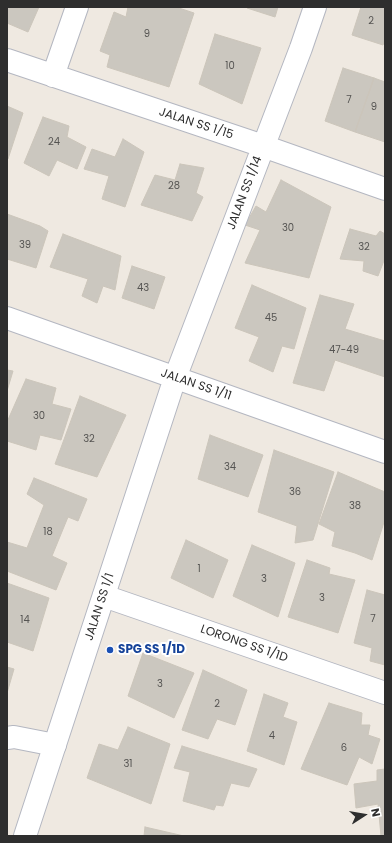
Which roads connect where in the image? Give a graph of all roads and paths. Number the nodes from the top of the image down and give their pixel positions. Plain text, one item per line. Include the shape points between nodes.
1 (77, 7) edge
2 (315, 7) edge
3 (7, 60) edge
4 (53, 76) junction
5 (263, 146) junction
6 (385, 189) edge
7 (7, 318) edge
8 (175, 378) junction
9 (385, 452) edge
10 (104, 596) junction
11 (385, 693) edge
12 (7, 738) edge
13 (55, 745) junction
14 (25, 836) edge

1 - 4 street
2 - 5 street, JALAN SS 1/14
3 - 4 street, JALAN SS 1/15
4 - 5 street, JALAN SS 1/15
5 - 6 street, JALAN SS 1/15
5 - 8 street, JALAN SS 1/14
7 - 8 street, JALAN SS 1/11
8 - 9 street, JALAN SS 1/11
8 - 10 street, JALAN SS 1/1
10 - 11 street, LORONG SS 1/1D
10 - 13 street, JALAN SS 1/1
12 - 13 street
13 - 14 street, JALAN SS 1/1

